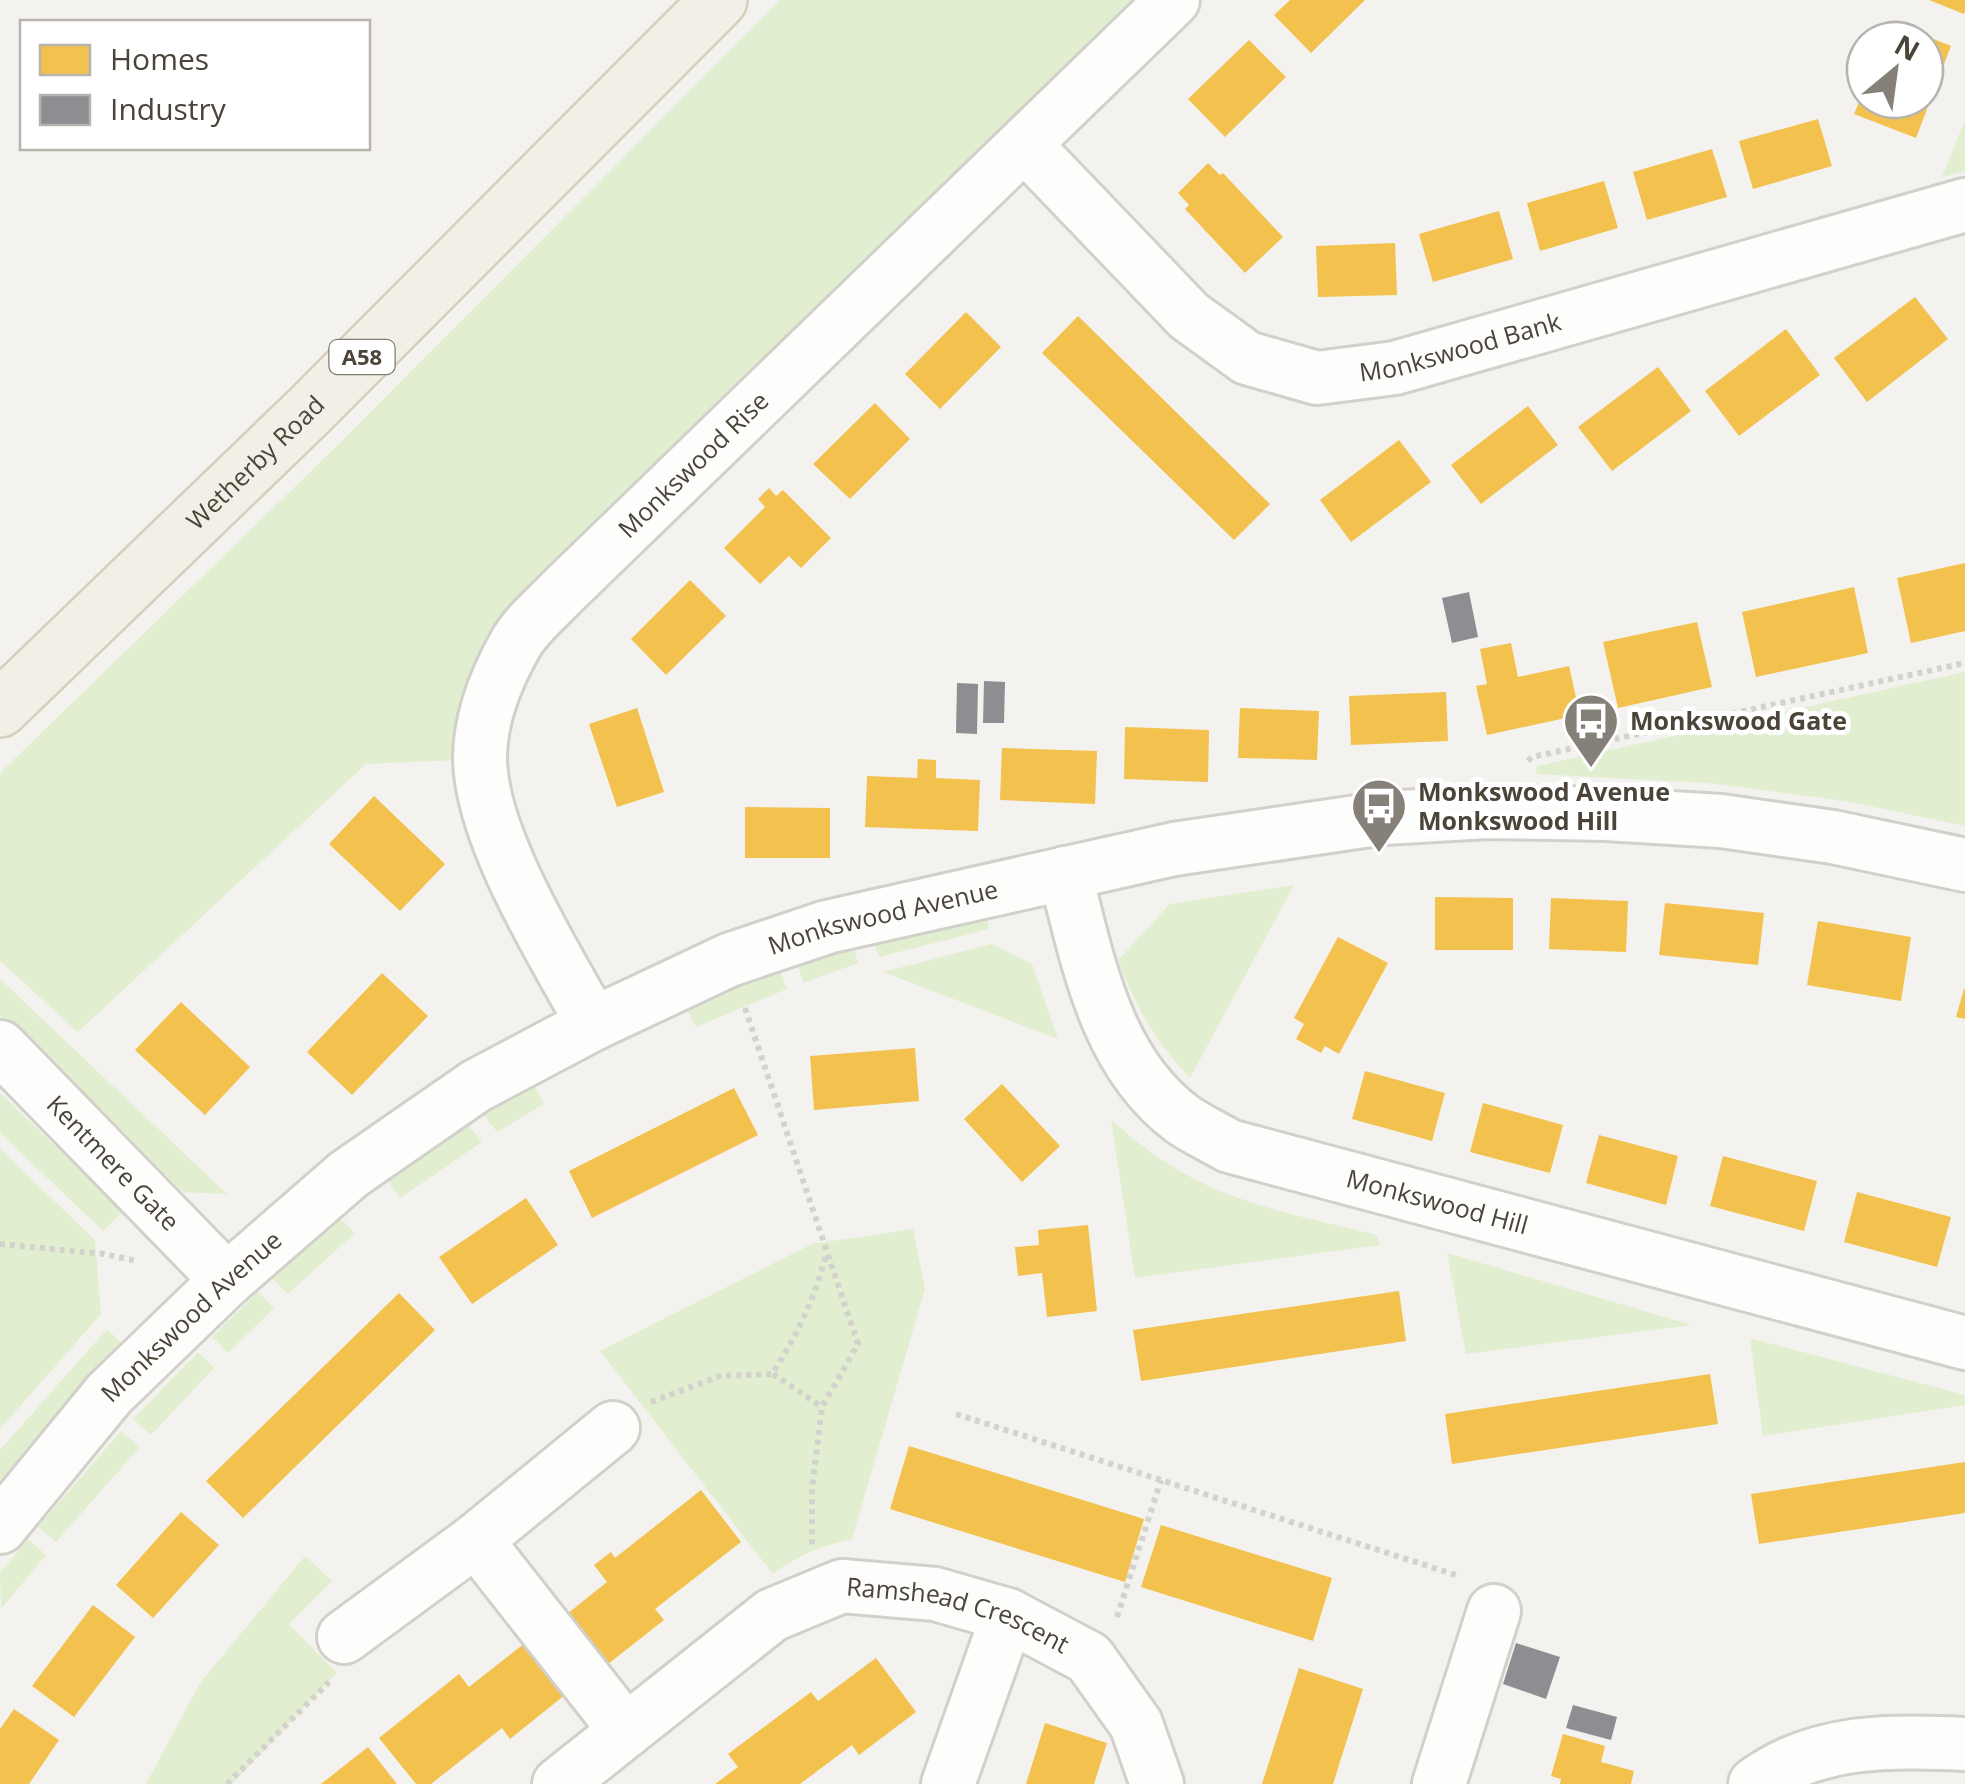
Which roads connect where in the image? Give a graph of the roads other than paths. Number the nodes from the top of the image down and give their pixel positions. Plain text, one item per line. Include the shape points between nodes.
1 (719, 0) edge
2 (1173, 0) edge
3 (1024, 145) junction
4 (1965, 205) edge
5 (0, 708) edge
6 (1965, 865) edge
7 (1065, 874) junction
8 (593, 1024) junction
9 (0, 1047) edge
10 (227, 1280) junction
11 (1965, 1343) edge
12 (613, 1428) road end
13 (0, 1527) edge
14 (476, 1540) junction
15 (1494, 1610) road end
16 (1008, 1615) junction
17 (344, 1636) road end
18 (626, 1731) junction
19 (1965, 1744) edge
20 (559, 1784) edge
21 (948, 1784) edge
22 (1157, 1784) edge
23 (1439, 1784) edge
24 (1755, 1784) edge

1 - 5 main road, Wetherby Road / A58 via 310,410
2 - 3 street, Monkswood Rise
3 - 4 street, Monkswood Bank via 1188,316 1248,358 1316,378 1395,368
3 - 8 street, Monkswood Rise via 562,592 510,654 488,699 480,759 490,823
6 - 7 street, Monkswood Avenue via 1721,821 1488,812 1278,833
7 - 8 street, Monkswood Avenue via 856,920 729,960
7 - 11 street, Monkswood Hill via 1114,1036 1146,1085 1183,1119 1229,1146
8 - 10 street, Monkswood Avenue via 476,1086 349,1174
9 - 10 street, Kentmere Gate
10 - 13 street, Monkswood Avenue via 109,1394
12 - 14 street
14 - 17 street
14 - 18 street
15 - 23 street
16 - 18 street, Ramshead Crescent via 935,1594 842,1586 772,1615
16 - 21 street
16 - 22 street, Ramshead Crescent via 1089,1658 1136,1724
18 - 20 street, Ramshead Crescent
19 - 24 street via 1864,1744 1796,1762

